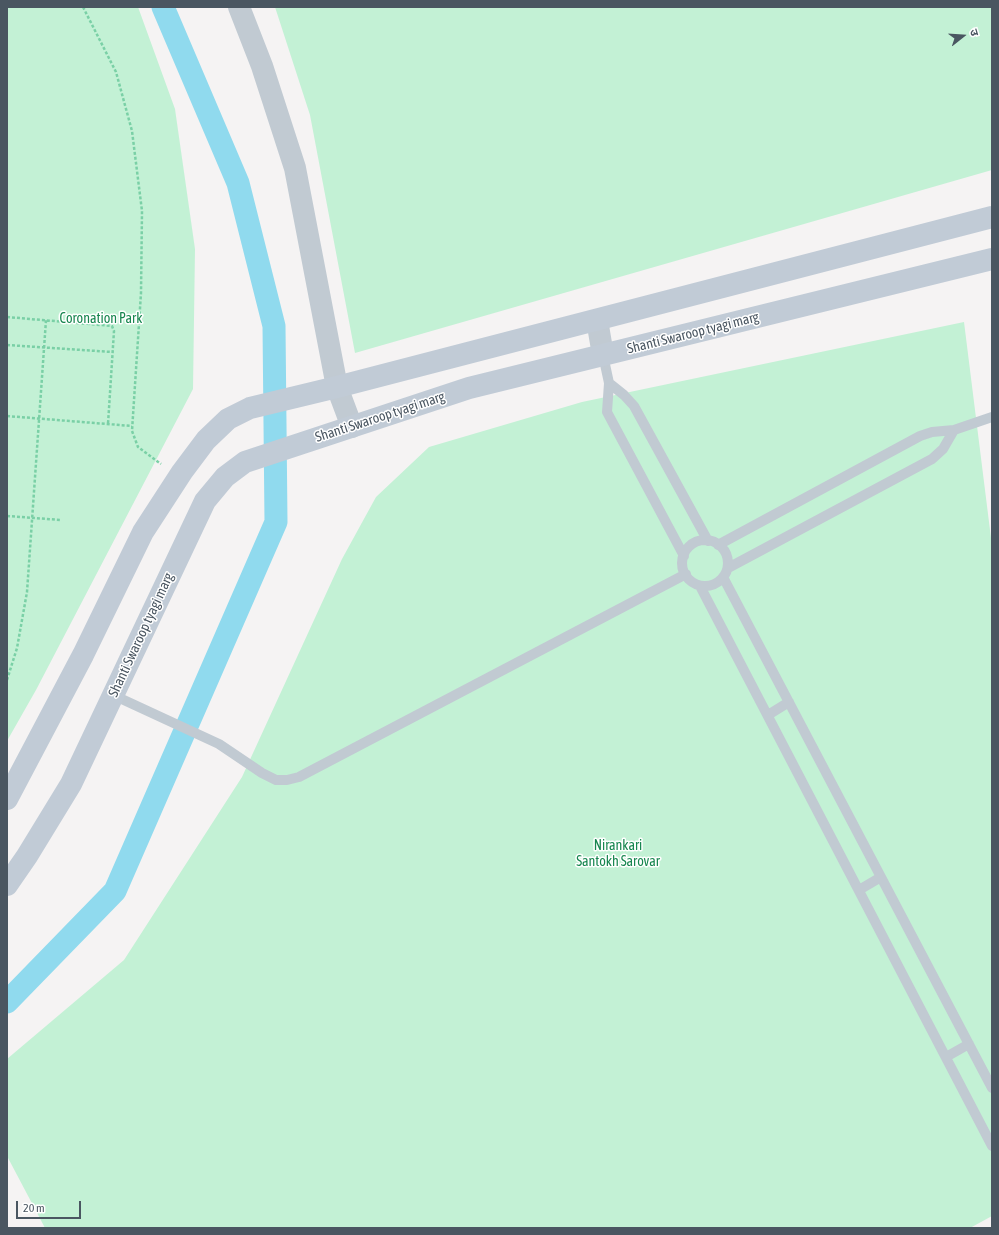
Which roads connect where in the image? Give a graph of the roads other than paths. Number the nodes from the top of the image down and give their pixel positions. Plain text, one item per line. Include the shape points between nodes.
1 (239, 7) edge
2 (992, 217) edge
3 (992, 259) edge
4 (597, 320) junction
5 (603, 355) junction
6 (609, 383) junction
7 (329, 389) junction
8 (992, 417) edge
9 (352, 427) junction
10 (954, 430) junction
11 (713, 543) junction
12 (684, 556) junction
13 (726, 572) junction
14 (686, 574) junction
15 (700, 586) junction
16 (113, 695) junction
17 (789, 702) junction
18 (768, 715) junction
19 (7, 799) edge
20 (881, 877) junction
21 (7, 885) edge
22 (859, 890) junction
23 (969, 1044) junction
24 (946, 1057) junction
25 (992, 1088) edge
26 (992, 1146) edge

1 - 7 street via 262,66 295,168
2 - 4 main road
3 - 5 main road, Shanti Swaroop tyagi marg
4 - 5 street
4 - 7 main road
5 - 6 lane
5 - 9 main road, Shanti Swaroop tyagi marg via 469,388
6 - 11 lane via 634,406
6 - 12 lane via 606,405 609,418
7 - 9 street
7 - 19 main road via 250,408 228,419 206,440 143,532 83,655
8 - 10 lane
9 - 16 main road, Shanti Swaroop tyagi marg via 245,462 225,477 205,501
10 - 11 lane via 920,436
10 - 13 lane via 943,449 932,459
11 - 12 lane via 701,541 694,544
11 - 13 lane via 726,554
12 - 14 lane via 682,563
13 - 15 lane via 714,584
13 - 17 lane
14 - 15 lane via 693,583
14 - 16 lane via 299,777 287,780 276,780 219,744
15 - 18 lane
16 - 21 main road, Shanti Swaroop tyagi marg via 71,784
17 - 18 lane
17 - 20 lane
18 - 22 lane
20 - 22 lane
20 - 23 lane
22 - 24 lane
23 - 24 lane
23 - 25 lane
24 - 26 lane

